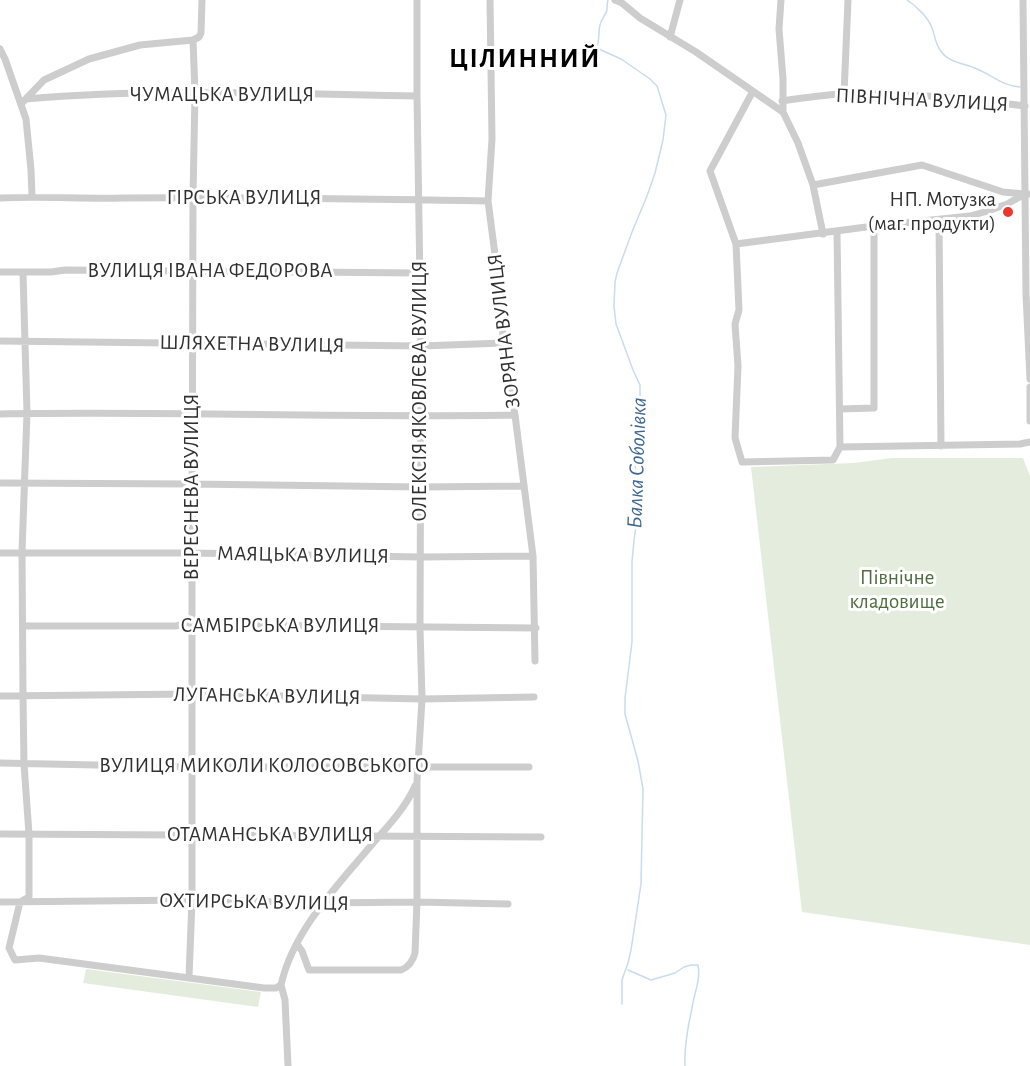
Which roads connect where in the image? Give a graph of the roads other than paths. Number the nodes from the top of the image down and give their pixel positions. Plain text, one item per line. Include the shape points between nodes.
1 (202, 0) edge
2 (417, 0) edge
3 (490, 0) edge
4 (680, 0) edge
5 (782, 0) edge
6 (848, 0) edge
7 (1023, 0) edge
8 (620, 1) edge
9 (670, 37) junction
10 (193, 40) junction
11 (0, 49) edge
12 (1028, 65) edge
13 (753, 91) junction
14 (195, 93) junction
15 (844, 94) junction
16 (417, 96) junction
17 (782, 101) junction
18 (23, 102) junction
19 (1025, 106) junction
20 (783, 112) junction
21 (813, 185) junction
22 (1028, 194) edge
23 (32, 196) junction
24 (193, 197) junction
25 (0, 198) edge
26 (419, 200) junction
27 (488, 201) junction
28 (939, 220) junction
29 (874, 226) junction
30 (837, 232) junction
31 (824, 234) junction
32 (736, 244) junction
33 (193, 271) junction
34 (0, 272) edge
35 (23, 273) junction
36 (420, 273) junction
37 (1028, 294) edge
38 (0, 341) edge
39 (24, 341) junction
40 (192, 343) junction
41 (503, 343) junction
42 (421, 346) junction
43 (1030, 379) edge
44 (1030, 387) edge
45 (840, 409) junction
46 (27, 413) junction
47 (192, 413) junction
48 (0, 414) edge
49 (515, 415) junction
50 (421, 416) junction
51 (1030, 421) edge
52 (1030, 442) edge
53 (940, 446) junction
54 (840, 447) junction
55 (0, 483) edge
56 (24, 483) junction
57 (192, 484) junction
58 (523, 486) junction
59 (421, 487) junction
60 (22, 552) junction
61 (0, 553) edge
62 (192, 553) junction
63 (533, 556) junction
64 (421, 557) junction
65 (192, 621) junction
66 (23, 626) junction
67 (420, 628) junction
68 (536, 628) junction
69 (535, 661) dead end
70 (191, 694) junction
71 (0, 696) edge
72 (23, 696) junction
73 (534, 697) dead end
74 (422, 699) junction
75 (0, 763) edge
76 (24, 764) junction
77 (192, 767) junction
78 (418, 767) junction
79 (529, 767) dead end
80 (417, 781) junction
81 (0, 834) edge
82 (29, 834) junction
83 (192, 834) junction
84 (380, 836) junction
85 (541, 837) dead end
86 (416, 838) junction
87 (192, 900) junction
88 (0, 902) edge
89 (20, 902) junction
90 (417, 902) junction
91 (322, 903) junction
92 (508, 904) dead end
93 (297, 944) junction
94 (189, 977) junction
95 (281, 985) junction
96 (288, 1066) edge

1 - 10 street, ВЕРЕСНЕВА ВУЛИЦЯ via 201,33
2 - 16 street, ОЛЕКСІЯ ЯКОВЛЄВА ВУЛИЦЯ
3 - 27 street, ЗОРЯНА ВУЛИЦЯ via 492,128
4 - 9 street
5 - 17 street
6 - 15 street
7 - 12 street
8 - 9 street
9 - 13 street
10 - 14 street, ВЕРЕСНЕВА ВУЛИЦЯ
10 - 18 street via 140,45 89,59 44,80
11 - 18 street
12 - 19 street
13 - 20 street
13 - 32 street via 710,171
14 - 16 street, ЧУМАЦЬКА ВУЛИЦЯ
14 - 18 street, ЧУМАЦЬКА ВУЛИЦЯ via 60,96
14 - 24 street, ВЕРЕСНЕВА ВУЛИЦЯ
15 - 17 street, ПІВНІЧНА ВУЛИЦЯ
15 - 19 street, ПІВНІЧНА ВУЛИЦЯ via 934,96
16 - 26 street, ОЛЕКСІЯ ЯКОВЛЄВА ВУЛИЦЯ
17 - 20 street
18 - 23 street
19 - 22 street
20 - 21 street
21 - 22 street via 922,165 1003,192
21 - 31 street
22 - 28 street via 988,211
22 - 37 street
23 - 24 street, ГІРСЬКА ВУЛИЦЯ
23 - 25 street, ГІРСЬКА ВУЛИЦЯ
24 - 26 street, ГІРСЬКА ВУЛИЦЯ
24 - 33 street, ВЕРЕСНЕВА ВУЛИЦЯ
26 - 27 street, ГІРСЬКА ВУЛИЦЯ
26 - 36 street, ОЛЕКСІЯ ЯКОВЛЄВА ВУЛИЦЯ
27 - 41 street, ЗОРЯНА ВУЛИЦЯ
28 - 29 street
28 - 53 street
29 - 30 street
29 - 45 street via 874,408
30 - 31 street
30 - 45 street
31 - 32 street
32 - 54 street via 739,310 735,324 735,438 742,462 833,460
33 - 35 street, ВУЛИЦЯ ІВАНА ФЕДОРОВА
33 - 36 street, ВУЛИЦЯ ІВАНА ФЕДОРОВА
33 - 40 street, ВЕРЕСНЕВА ВУЛИЦЯ
34 - 35 street, ВУЛИЦЯ ІВАНА ФЕДОРОВА
35 - 39 street
36 - 42 street, ОЛЕКСІЯ ЯКОВЛЄВА ВУЛИЦЯ
37 - 43 street
38 - 39 street, ШЛЯХЕТНА ВУЛИЦЯ
39 - 40 street, ШЛЯХЕТНА ВУЛИЦЯ
39 - 46 street
40 - 42 street, ШЛЯХЕТНА ВУЛИЦЯ
40 - 47 street, ВЕРЕСНЕВА ВУЛИЦЯ
41 - 42 street, ШЛЯХЕТНА ВУЛИЦЯ
41 - 49 street, ЗОРЯНА ВУЛИЦЯ
42 - 50 street, ОЛЕКСІЯ ЯКОВЛЄВА ВУЛИЦЯ
44 - 51 street
45 - 54 street
46 - 47 street
46 - 48 street
46 - 56 street
47 - 50 street
47 - 57 street, ВЕРЕСНЕВА ВУЛИЦЯ
49 - 50 street
49 - 58 street, ЗОРЯНА ВУЛИЦЯ
50 - 59 street, ОЛЕКСІЯ ЯКОВЛЄВА ВУЛИЦЯ
52 - 53 street
53 - 54 street
55 - 56 street
56 - 57 street
56 - 60 street
57 - 59 street
57 - 62 street, ВЕРЕСНЕВА ВУЛИЦЯ
58 - 59 street
58 - 63 street, ЗОРЯНА ВУЛИЦЯ
59 - 64 street, ОЛЕКСІЯ ЯКОВЛЄВА ВУЛИЦЯ
60 - 61 street, МАЯЦЬКА ВУЛИЦЯ
60 - 62 street, МАЯЦЬКА ВУЛИЦЯ
60 - 66 street
62 - 64 street, МАЯЦЬКА ВУЛИЦЯ
62 - 65 street, ВЕРЕСНЕВА ВУЛИЦЯ
63 - 64 street, МАЯЦЬКА ВУЛИЦЯ
63 - 68 street, ЗОРЯНА ВУЛИЦЯ
64 - 67 street, ОЛЕКСІЯ ЯКОВЛЄВА ВУЛИЦЯ
65 - 66 street, САМБІРСЬКА ВУЛИЦЯ via 176,626
65 - 67 street, САМБІРСЬКА ВУЛИЦЯ via 221,625
65 - 70 street, ВЕРЕСНЕВА ВУЛИЦЯ
66 - 72 street
67 - 68 street, САМБІРСЬКА ВУЛИЦЯ
67 - 74 street, ОЛЕКСІЯ ЯКОВЛЄВА ВУЛИЦЯ
68 - 69 street, ЗОРЯНА ВУЛИЦЯ
70 - 72 street, ЛУГАНСЬКА ВУЛИЦЯ
70 - 74 street, ЛУГАНСЬКА ВУЛИЦЯ
70 - 77 street, ВЕРЕСНЕВА ВУЛИЦЯ
71 - 72 street, ЛУГАНСЬКА ВУЛИЦЯ
72 - 76 street
73 - 74 street, ЛУГАНСЬКА ВУЛИЦЯ
74 - 78 street, ОЛЕКСІЯ ЯКОВЛЄВА ВУЛИЦЯ
75 - 76 street, ВУЛИЦЯ МИКОЛИ КОЛОСОВСЬКОГО
76 - 77 street, ВУЛИЦЯ МИКОЛИ КОЛОСОВСЬКОГО
76 - 82 street
77 - 78 street, ВУЛИЦЯ МИКОЛИ КОЛОСОВСЬКОГО
77 - 83 street, ВЕРЕСНЕВА ВУЛИЦЯ
78 - 79 street, ВУЛИЦЯ МИКОЛИ КОЛОСОВСЬКОГО
78 - 80 street, ОЛЕКСІЯ ЯКОВЛЄВА ВУЛИЦЯ
80 - 84 street via 410,798
80 - 86 street, ОЛЕКСІЯ ЯКОВЛЄВА ВУЛИЦЯ
81 - 82 street, ОТАМАНСЬКА ВУЛИЦЯ
82 - 83 street, ОТАМАНСЬКА ВУЛИЦЯ
82 - 89 street via 29,897
83 - 84 street, ОТАМАНСЬКА ВУЛИЦЯ
83 - 87 street, ВЕРЕСНЕВА ВУЛИЦЯ
84 - 86 street, ОТАМАНСЬКА ВУЛИЦЯ
84 - 91 street
85 - 86 street, ОТАМАНСЬКА ВУЛИЦЯ
86 - 90 street, ОЛЕКСІЯ ЯКОВЛЄВА ВУЛИЦЯ
87 - 89 street, ОХТИРСЬКА ВУЛИЦЯ
87 - 91 street, ОХТИРСЬКА ВУЛИЦЯ
87 - 94 street, ВЕРЕСНЕВА ВУЛИЦЯ
88 - 89 street, ОХТИРСЬКА ВУЛИЦЯ
89 - 94 street via 9,948 15,960 39,958
90 - 91 street, ОХТИРСЬКА ВУЛИЦЯ
90 - 92 street, ОХТИРСЬКА ВУЛИЦЯ
90 - 93 street, ОЛЕКСІЯ ЯКОВЛЄВА ВУЛИЦЯ via 414,958 401,970 309,970
91 - 93 street
93 - 95 street
94 - 95 street via 264,988
95 - 96 street

